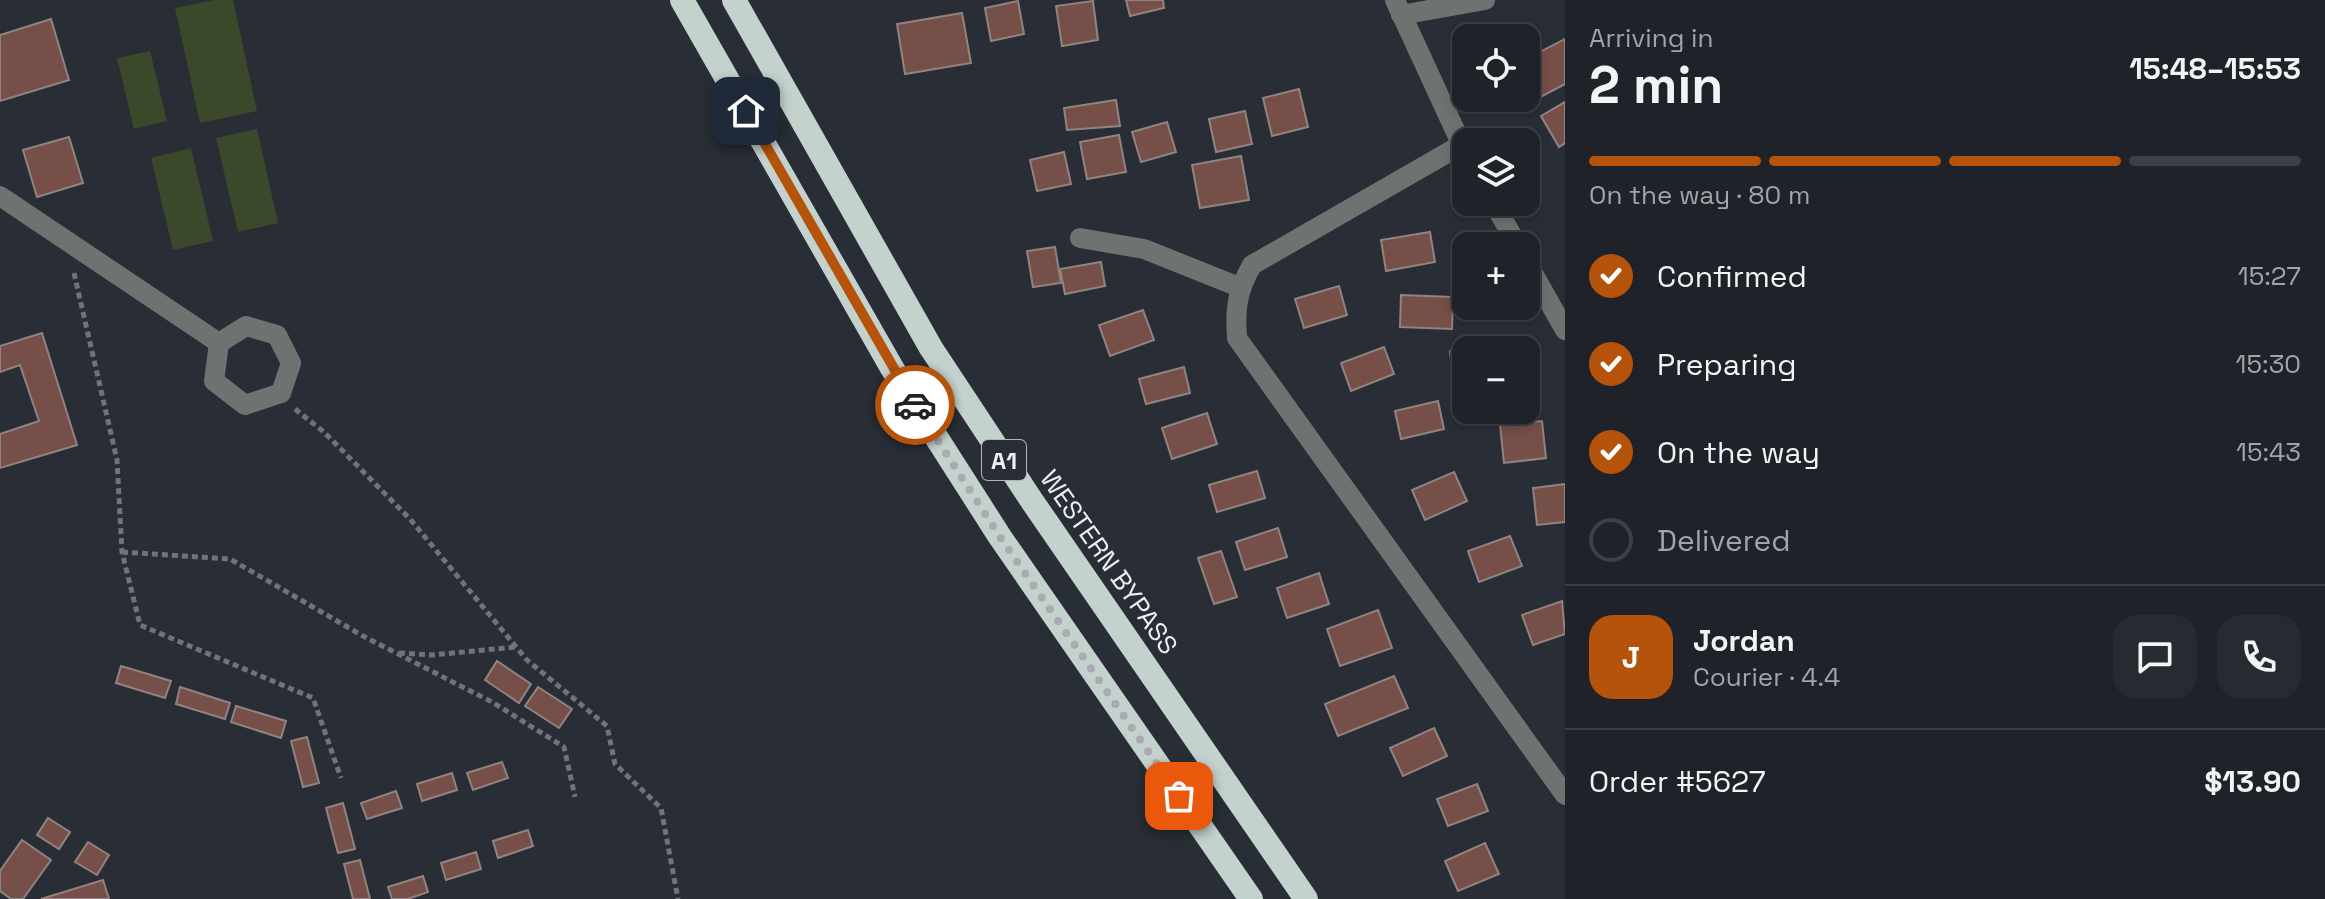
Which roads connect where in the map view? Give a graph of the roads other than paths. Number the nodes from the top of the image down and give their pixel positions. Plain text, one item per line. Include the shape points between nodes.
1 (682, 0) edge
2 (734, 0) edge
3 (1485, 0) edge
4 (1429, 5) edge
5 (1398, 7) edge
6 (1454, 128) edge
7 (1452, 156) edge
8 (0, 196) edge
9 (1080, 238) dead end
10 (1540, 286) edge
11 (1239, 287) junction
12 (1565, 330) edge
13 (219, 343) junction
14 (1565, 795) edge
15 (1251, 899) edge
16 (1306, 899) edge

1 - 15 highway, A1 via 900,381 1000,537
2 - 16 highway, WESTERN BYPASS / A1 via 931,348
3 - 4 street
4 - 5 street
5 - 6 street
7 - 11 street via 1252,265
8 - 13 street
9 - 11 street via 1144,249
10 - 12 street
11 - 14 street via 1237,338
13 - 13 street via 214,381 245,405 281,393 291,363 277,335 246,326

